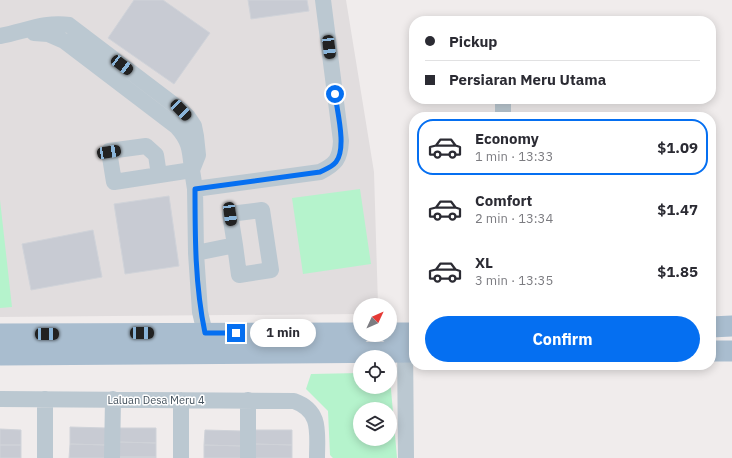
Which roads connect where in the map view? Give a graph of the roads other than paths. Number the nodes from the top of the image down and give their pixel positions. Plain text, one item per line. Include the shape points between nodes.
1 (323, 0) edge
2 (7, 35) edge
3 (192, 170) junction
4 (160, 175) dead end
5 (195, 189) junction
6 (235, 245) dead end
7 (196, 253) junction
8 (732, 326) edge
9 (716, 327) edge
10 (205, 333) junction
11 (353, 333) edge
12 (0, 334) edge
13 (406, 341) edge
14 (716, 351) edge
15 (732, 351) edge
16 (0, 355) edge
17 (0, 399) edge
18 (45, 399) junction
19 (113, 399) junction
20 (181, 400) junction
21 (248, 400) junction
22 (45, 458) edge
23 (112, 458) edge
24 (181, 458) edge
25 (248, 458) edge
26 (317, 458) edge
27 (406, 458) edge

1 - 5 street via 341,141 341,152 336,161 320,172
2 - 3 street via 38,26 69,25 188,117 194,126 198,155
3 - 4 street
3 - 5 street
5 - 7 street
6 - 7 street
7 - 10 street via 200,312
8 - 9 main road
10 - 11 main road
10 - 12 main road
13 - 16 main road
13 - 27 street
14 - 15 main road
17 - 18 street, Laluan Desa Meru 4
18 - 19 street, Laluan Desa Meru 4
18 - 22 street
19 - 20 street, Laluan Desa Meru 4
19 - 23 street
20 - 21 street, Laluan Desa Meru 4
20 - 24 street
21 - 25 street
21 - 26 street, Laluan Desa Meru 4 via 294,401 310,409 317,425

